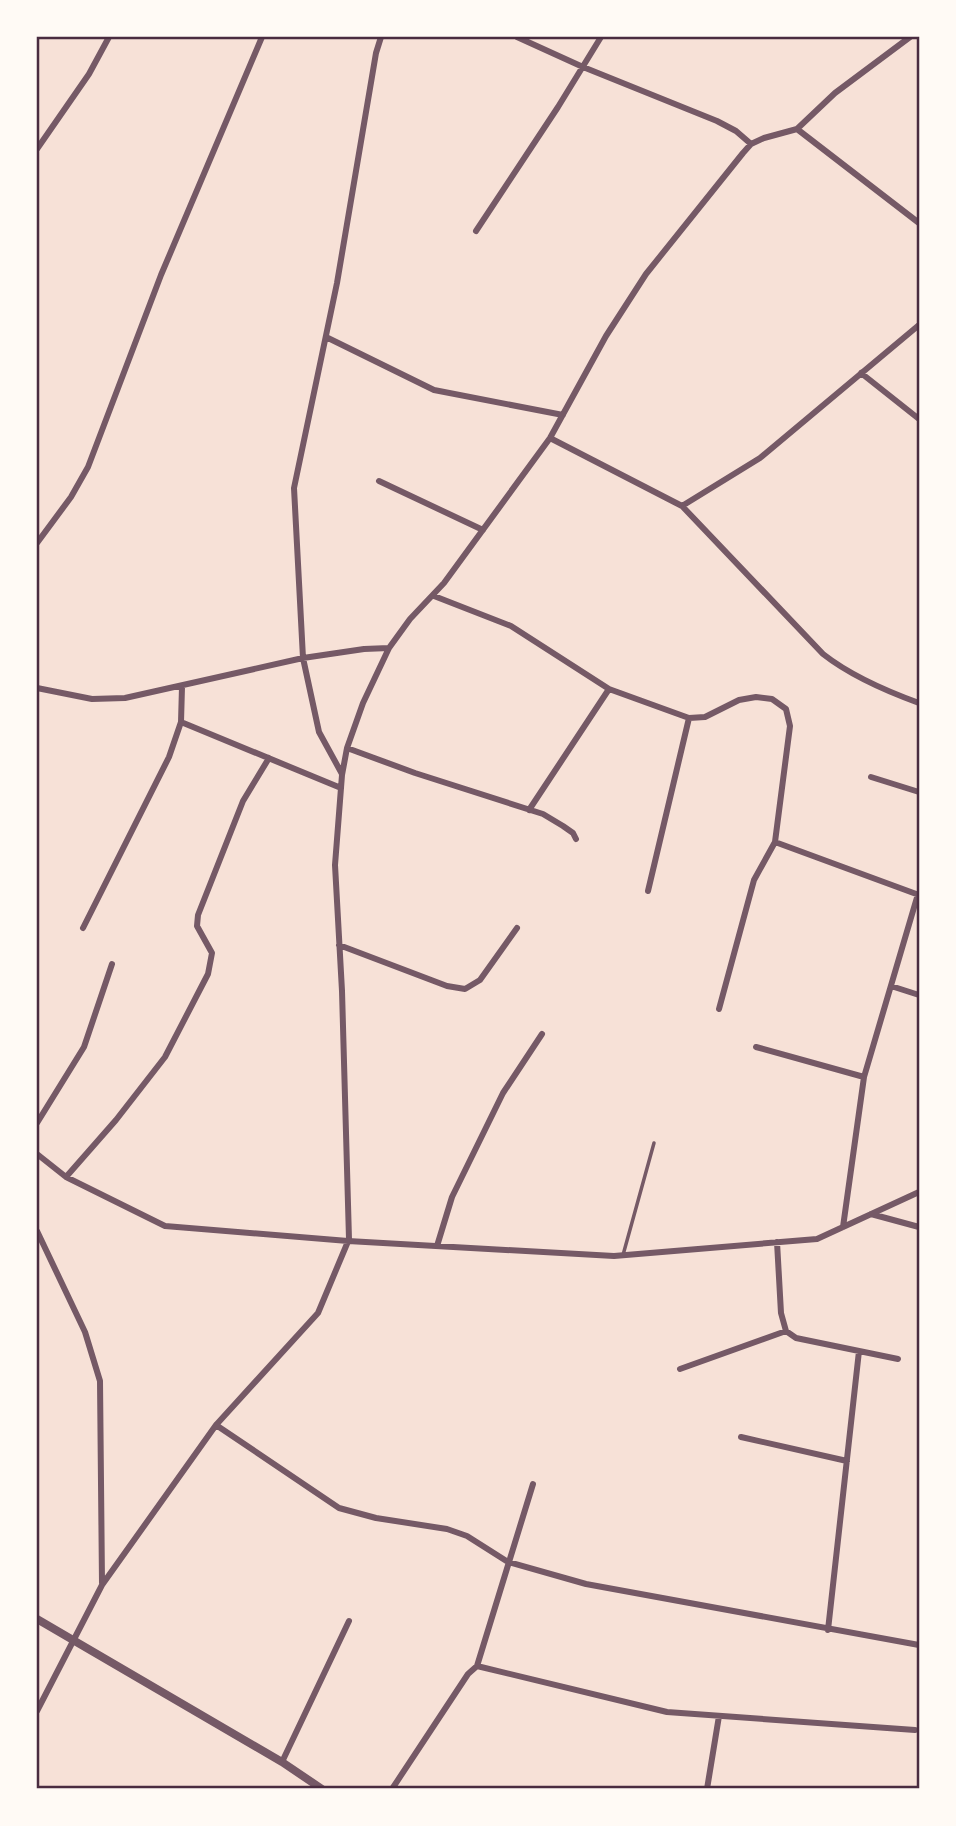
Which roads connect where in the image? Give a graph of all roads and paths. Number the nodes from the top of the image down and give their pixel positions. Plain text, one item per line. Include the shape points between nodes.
1 (109, 37) edge
2 (262, 37) edge
3 (381, 37) edge
4 (517, 37) edge
5 (601, 37) edge
6 (910, 37) edge
7 (583, 67) junction
8 (797, 129) junction
9 (751, 144) junction
10 (37, 149) edge
11 (919, 223) edge
12 (476, 231) dead end
13 (919, 325) edge
14 (326, 337) junction
15 (861, 373) junction
16 (563, 415) junction
17 (919, 419) edge
18 (550, 438) junction
19 (379, 481) dead end
20 (682, 506) junction
21 (482, 530) junction
22 (37, 543) edge
23 (433, 596) junction
24 (390, 648) junction
25 (303, 658) junction
26 (182, 687) junction
27 (37, 688) edge
28 (608, 689) junction
29 (919, 703) edge
30 (689, 719) junction
31 (181, 722) junction
32 (347, 748) junction
33 (268, 758) junction
34 (342, 775) junction
35 (871, 777) dead end
36 (341, 788) junction
37 (919, 792) edge
38 (529, 810) junction
39 (576, 839) dead end
40 (775, 842) junction
41 (648, 891) dead end
42 (919, 894) edge
43 (83, 928) dead end
44 (517, 928) dead end
45 (339, 946) junction
46 (112, 964) dead end
47 (891, 986) junction
48 (919, 995) edge
49 (719, 1009) dead end
50 (542, 1034) dead end
51 (756, 1047) dead end
52 (864, 1077) junction
53 (37, 1123) edge
54 (654, 1143) dead end
55 (37, 1154) edge
56 (66, 1177) junction
57 (919, 1192) edge
58 (872, 1214) junction
59 (843, 1227) junction
60 (919, 1227) edge
61 (37, 1231) edge
62 (348, 1241) junction
63 (777, 1242) junction
64 (437, 1246) junction
65 (623, 1255) junction
66 (786, 1331) junction
67 (859, 1351) junction
68 (898, 1359) dead end
69 (680, 1369) dead end
70 (216, 1425) junction
71 (741, 1437) dead end
72 (847, 1461) junction
73 (533, 1484) dead end
74 (508, 1562) junction
75 (102, 1585) junction
76 (37, 1619) edge
77 (349, 1621) dead end
78 (828, 1630) junction
79 (72, 1640) junction
80 (919, 1645) edge
81 (477, 1665) junction
82 (37, 1711) edge
83 (719, 1716) junction
84 (915, 1730) dead end
85 (282, 1762) junction
86 (322, 1789) edge
87 (391, 1789) edge
88 (706, 1789) edge

1 - 10 street
2 - 22 street via 161,275 88,467
3 - 14 street
4 - 7 street
5 - 7 street
6 - 8 street via 835,93
7 - 9 street via 717,121
7 - 12 street
8 - 9 street
8 - 11 street
9 - 16 street via 646,274
13 - 15 street
14 - 16 street via 435,390
14 - 25 street via 294,488
15 - 17 street
15 - 20 street via 760,458
16 - 18 street
18 - 20 street
18 - 21 street
19 - 21 street
20 - 29 street via 823,654 839,667
21 - 23 street
23 - 24 street
23 - 28 street via 511,626
24 - 25 street
24 - 32 street
25 - 26 street
25 - 34 street via 319,732
26 - 27 street via 92,699
26 - 31 street
28 - 30 street
28 - 38 street
30 - 40 street via 756,697 772,699 786,709 790,726
30 - 41 street
31 - 33 street
31 - 43 street via 169,757
32 - 34 street
32 - 38 street
33 - 36 street
33 - 56 street via 243,802 198,915 197,926 212,953 208,974 165,1057
34 - 36 street
35 - 37 street
36 - 45 street via 335,866
38 - 39 street via 563,825
40 - 42 street
40 - 49 street via 754,880
42 - 47 street
44 - 45 street via 480,980 465,989
45 - 62 street
46 - 53 street via 84,1047
47 - 48 street
47 - 52 street
50 - 64 street via 503,1093 452,1197
51 - 52 street
52 - 59 street
54 - 65 lane
55 - 56 street
56 - 62 street via 164,1226
57 - 58 street
58 - 59 street
58 - 60 street
59 - 63 street via 817,1239
61 - 75 street via 85,1332 100,1381
62 - 64 street
62 - 70 street via 318,1313
63 - 65 street
63 - 66 street
64 - 65 street
66 - 67 street via 796,1338
66 - 69 street
67 - 68 street
67 - 72 street
70 - 74 street via 339,1508 447,1529
70 - 75 street
71 - 72 street
72 - 78 street
73 - 74 street
74 - 78 street via 586,1584
74 - 81 street
75 - 79 street
76 - 79 street
77 - 85 street
78 - 80 street
79 - 82 street
79 - 85 street
81 - 83 street via 667,1712
81 - 87 street
83 - 84 street
83 - 88 street
85 - 86 street

